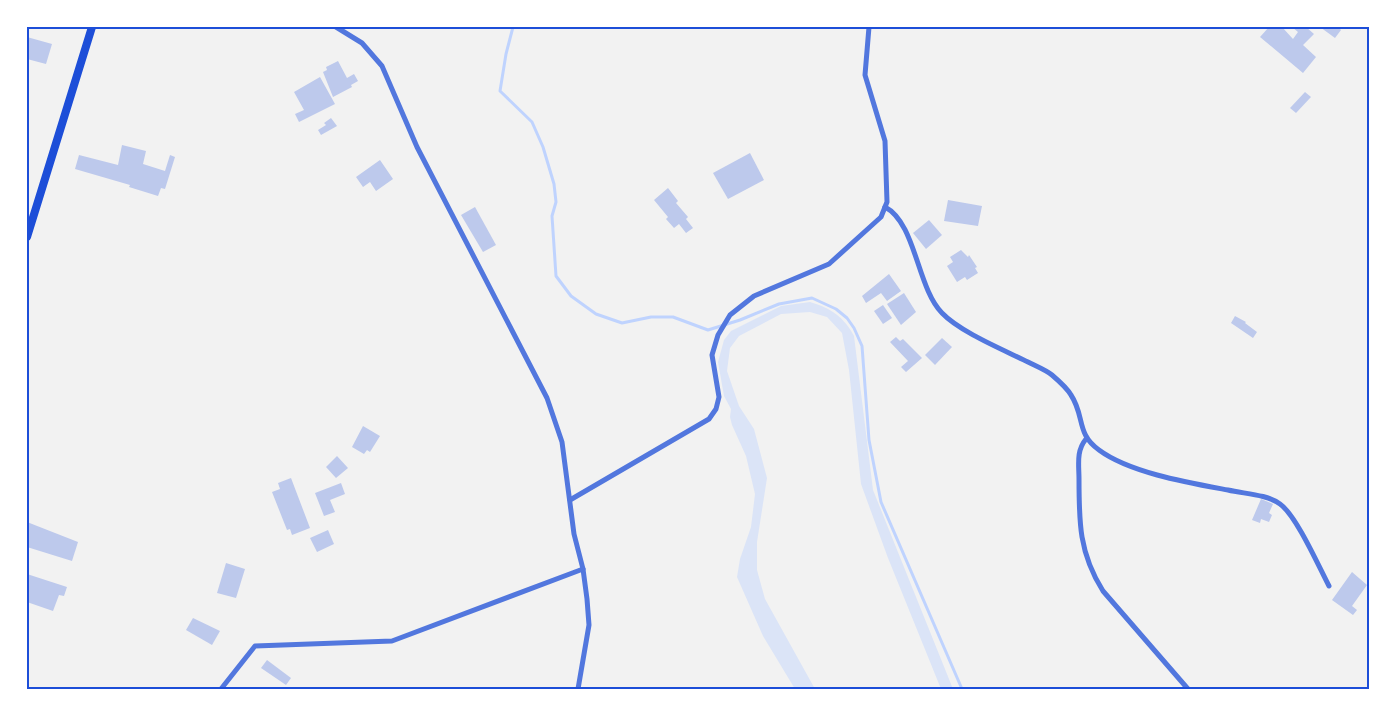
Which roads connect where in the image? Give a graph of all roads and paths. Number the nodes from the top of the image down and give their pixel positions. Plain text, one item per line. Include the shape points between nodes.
1 (92, 27) edge
2 (336, 27) edge
3 (869, 27) edge
4 (885, 207) junction
5 (27, 237) edge
6 (1086, 439) junction
7 (570, 500) junction
8 (583, 569) junction
9 (1329, 586) dead end
10 (221, 689) edge
11 (578, 689) edge
12 (1188, 689) edge

1 - 5 main road
2 - 7 street via 362,43 382,66 417,147 547,398 562,442
3 - 4 street via 865,75 885,141
4 - 6 street via 902,224 931,297 942,314 964,330 1051,374 1071,395
4 - 7 street via 882,217 829,264 754,296 730,315 712,355 719,397 709,419
6 - 9 street via 1129,466 1266,497 1281,505
6 - 12 street via 1079,454 1079,525 1093,575
7 - 8 street
8 - 10 street via 392,640 255,646
8 - 11 street via 589,625

